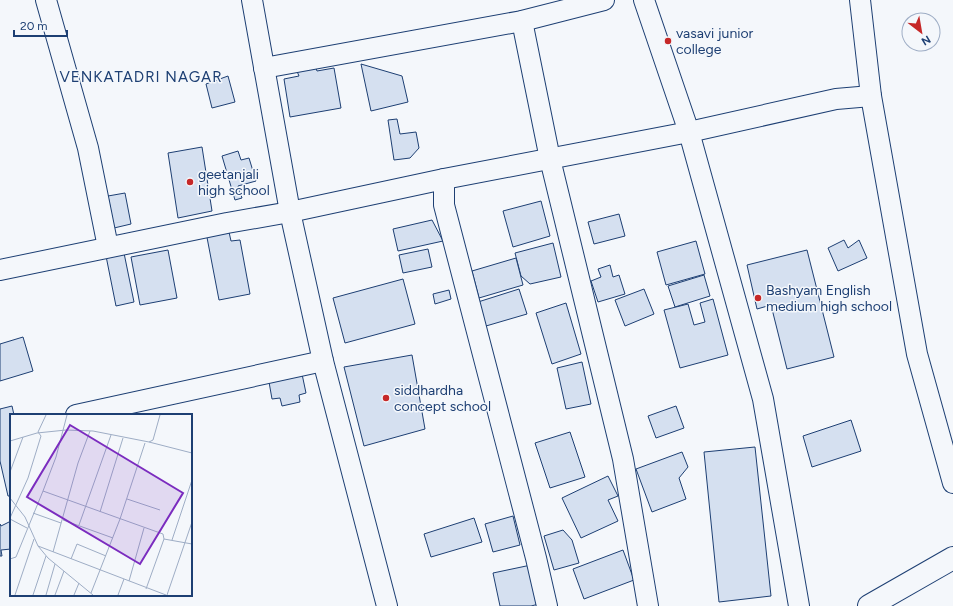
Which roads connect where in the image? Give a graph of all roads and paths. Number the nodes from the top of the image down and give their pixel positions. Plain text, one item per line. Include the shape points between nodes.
1 (46, 0) edge
2 (252, 0) edge
3 (604, 0) edge
4 (644, 0) edge
5 (860, 0) edge
6 (522, 21) junction
7 (264, 68) junction
8 (871, 96) junction
9 (689, 132) junction
10 (550, 159) junction
11 (444, 179) junction
12 (290, 212) junction
13 (108, 247) junction
14 (0, 270) edge
15 (323, 361) junction
16 (81, 414) edge
17 (953, 483) edge
18 (953, 558) edge
19 (387, 606) edge
20 (547, 606) edge
21 (648, 606) edge
22 (799, 606) edge
23 (869, 606) edge

1 - 13 street via 88,148
2 - 7 street
3 - 6 street
4 - 9 street
5 - 8 street
6 - 7 street
6 - 10 street
7 - 12 street
8 - 9 street via 836,99
8 - 17 street via 917,354
9 - 10 street
9 - 22 street via 763,399
10 - 11 street
10 - 21 street via 623,459
11 - 12 street
11 - 20 street via 444,205
12 - 13 street
12 - 15 street
13 - 14 street
15 - 16 street
15 - 19 street
18 - 23 main road

